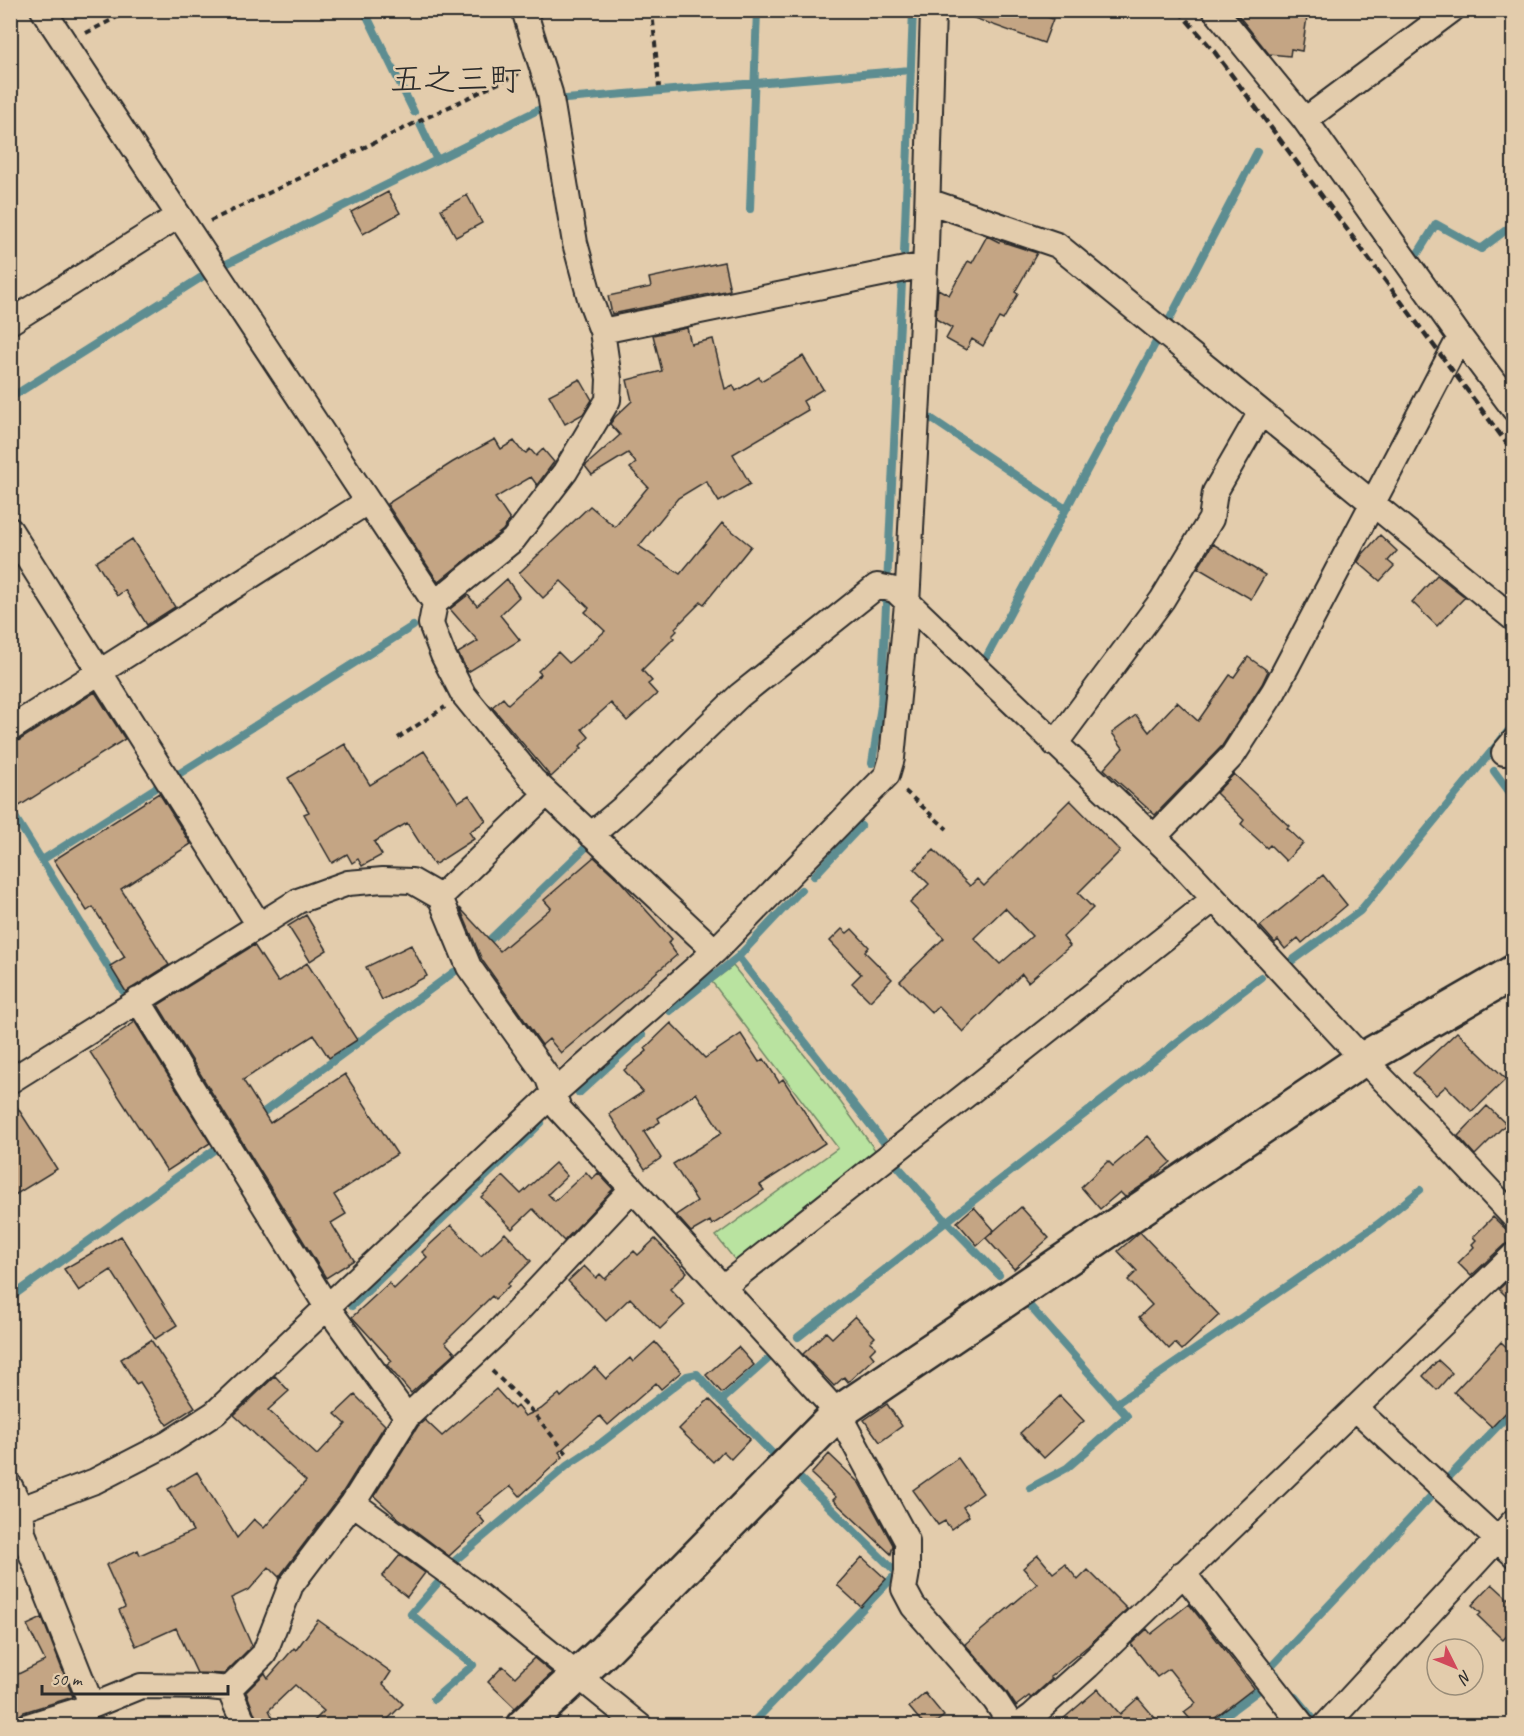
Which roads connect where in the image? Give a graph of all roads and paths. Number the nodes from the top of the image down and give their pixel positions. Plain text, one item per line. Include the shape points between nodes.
1 (43, 10) edge
2 (131, 10) edge
3 (525, 10) edge
4 (652, 10) edge
5 (933, 10) edge
6 (1215, 10) edge
7 (1452, 10) edge
8 (65, 44) junction
9 (540, 64) junction
10 (659, 87) dead end
11 (1305, 120) junction
12 (928, 201) junction
13 (183, 224) junction
14 (926, 265) junction
15 (10, 322) edge
16 (602, 331) junction
17 (1460, 337) junction
18 (1514, 409) edge
19 (1262, 412) junction
20 (368, 502) junction
21 (1373, 504) junction
22 (10, 530) edge
23 (893, 593) junction
24 (435, 603) junction
25 (1514, 619) edge
26 (100, 672) junction
27 (463, 694) junction
28 (10, 729) edge
29 (398, 738) dead end
30 (1055, 744) junction
31 (887, 775) junction
32 (547, 793) junction
33 (947, 829) dead end
34 (591, 835) junction
35 (1154, 837) junction
36 (440, 897) junction
37 (1214, 899) junction
38 (260, 925) junction
39 (715, 951) junction
40 (1514, 972) edge
41 (138, 1000) junction
42 (1362, 1059) junction
43 (12, 1075) edge
44 (554, 1094) junction
45 (632, 1189) junction
46 (1514, 1217) edge
47 (1514, 1255) edge
48 (723, 1287) junction
49 (327, 1307) junction
50 (474, 1354) junction
51 (1355, 1408) junction
52 (838, 1413) junction
53 (407, 1417) junction
54 (567, 1455) dead end
55 (10, 1486) edge
56 (353, 1503) junction
57 (16, 1511) edge
58 (1514, 1521) edge
59 (1505, 1547) edge
60 (1183, 1573) junction
61 (578, 1675) junction
62 (229, 1689) junction
63 (92, 1706) junction
64 (28, 1725) edge
65 (245, 1725) edge
66 (523, 1725) edge
67 (640, 1725) edge
68 (1012, 1725) edge
69 (1018, 1725) edge
70 (1303, 1725) edge
71 (1325, 1725) edge

1 - 8 street
2 - 8 path
3 - 9 street
4 - 10 path
5 - 12 street
6 - 11 street
7 - 11 street
8 - 13 street
9 - 13 path
9 - 16 street via 550,93 574,243
11 - 17 street
12 - 14 street
12 - 19 street via 1057,245
13 - 15 street
13 - 20 street
14 - 16 street
14 - 23 street
16 - 24 street via 608,400 565,472 513,540
17 - 18 street
17 - 21 street
19 - 21 street
19 - 30 street via 1215,492 1211,519 1162,600
20 - 24 street
20 - 26 street
21 - 25 street
21 - 35 street via 1274,691 1233,755
22 - 26 street
23 - 30 street
23 - 31 street via 892,758
23 - 34 street via 739,696
24 - 27 street via 431,624
26 - 28 street
26 - 38 street
27 - 29 path
27 - 32 street
30 - 35 street
31 - 33 path
31 - 39 street
32 - 34 street
32 - 36 street
34 - 39 street
35 - 37 street
36 - 38 street via 412,881 348,883 298,901
36 - 44 street via 469,967 548,1078
37 - 42 street
37 - 48 street
38 - 41 street
39 - 44 street
40 - 42 street
41 - 43 street
41 - 49 street
42 - 46 street
42 - 52 street
44 - 45 street via 559,1109
44 - 49 street
45 - 48 street
45 - 50 street
47 - 51 street
48 - 52 street
49 - 53 street
49 - 57 street via 215,1413 167,1444 95,1481
50 - 53 street
50 - 54 path via 526,1404
51 - 59 street
51 - 60 street
52 - 61 street
52 - 68 street via 907,1541 904,1589 913,1606
53 - 56 street
55 - 57 street
56 - 61 street via 475,1592
56 - 62 street via 291,1585 264,1654
57 - 63 street
58 - 59 street
59 - 71 street
60 - 69 street via 1088,1666
60 - 70 street
61 - 66 street
61 - 67 street
62 - 63 street via 141,1686
62 - 65 street
63 - 64 street

